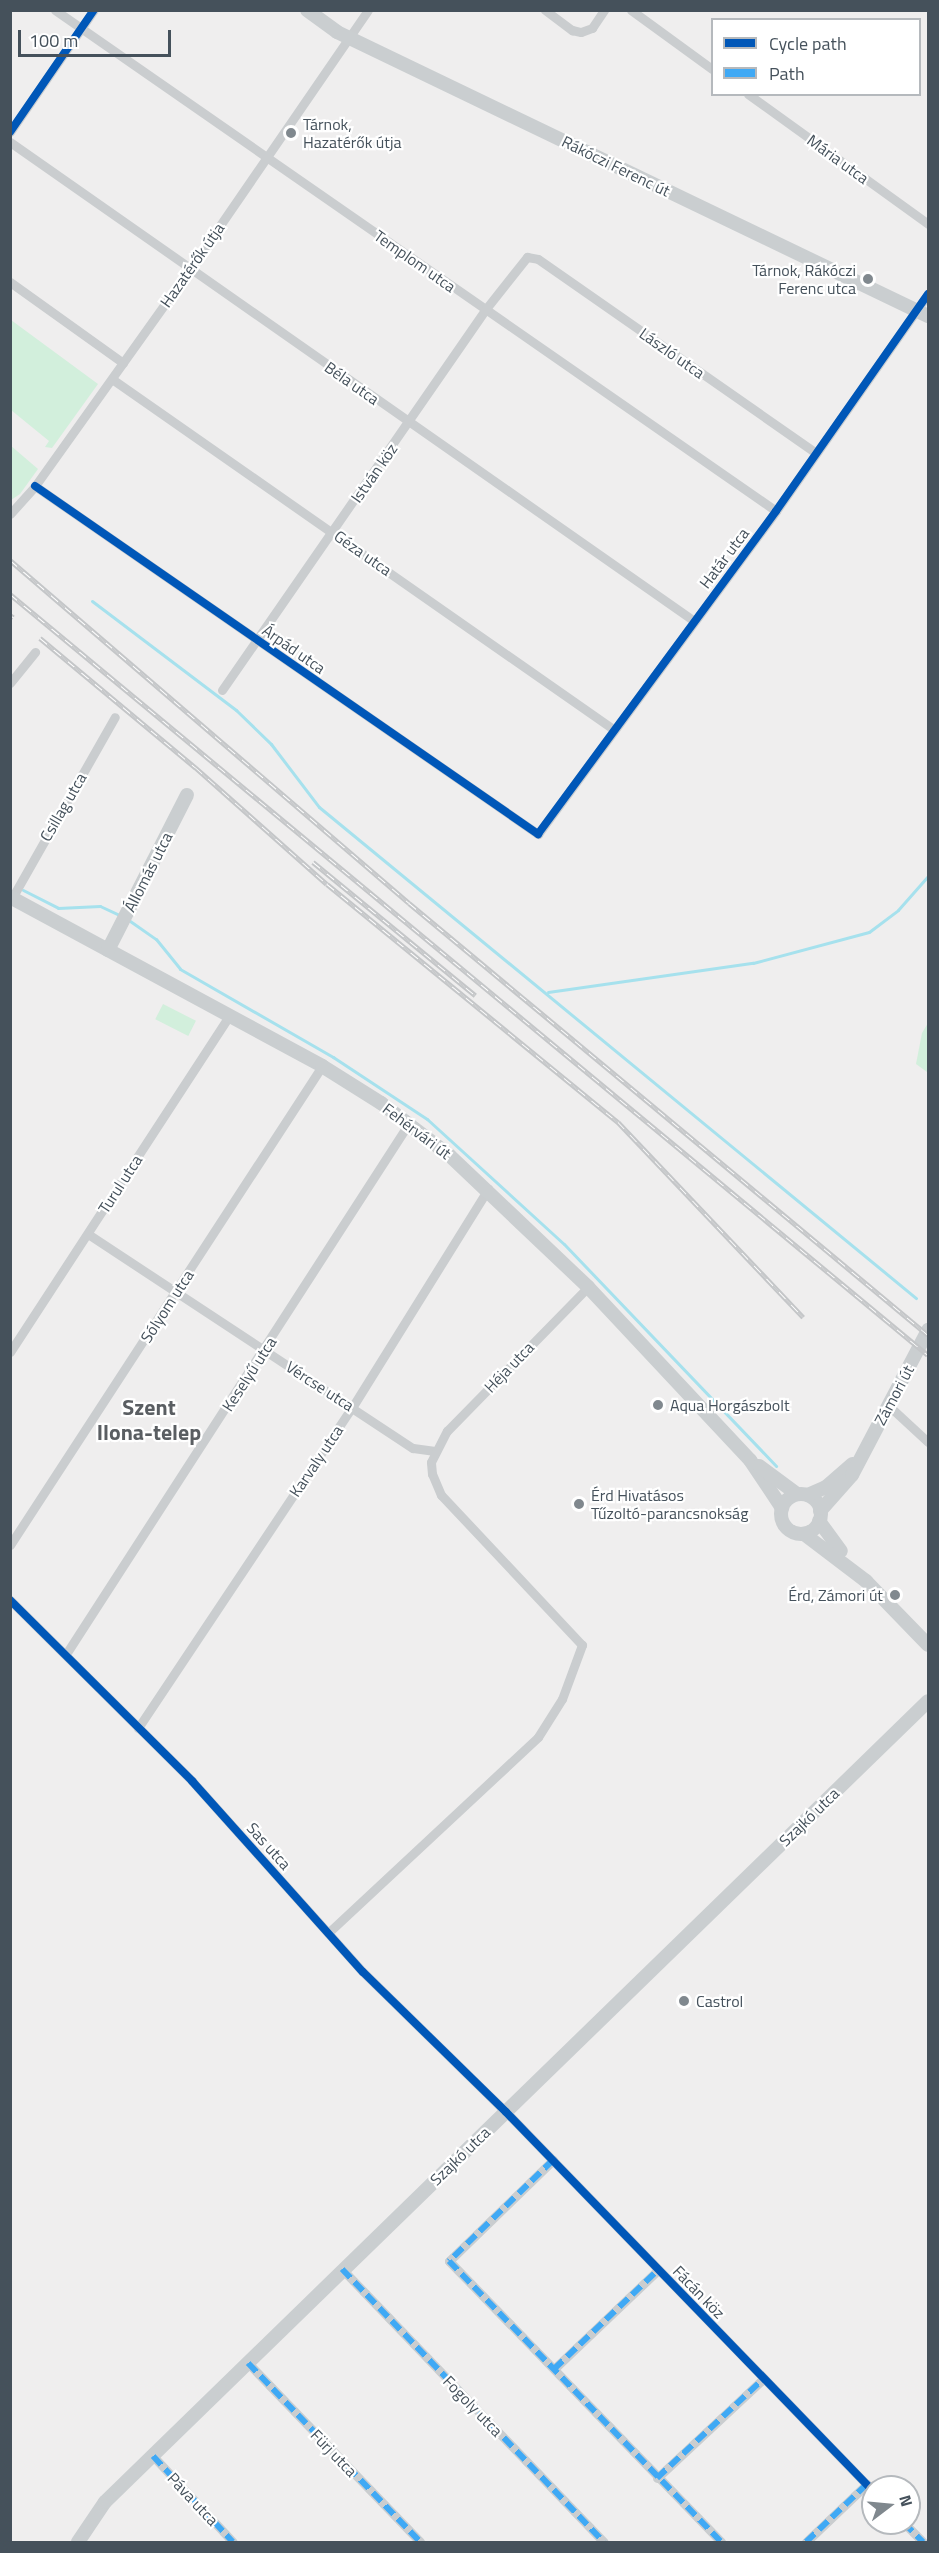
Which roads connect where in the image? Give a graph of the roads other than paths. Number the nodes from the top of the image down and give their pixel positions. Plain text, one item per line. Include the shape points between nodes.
1 (55, 10) edge
2 (94, 10) edge
3 (307, 10) edge
4 (368, 10) edge
5 (545, 10) edge
6 (604, 10) edge
7 (632, 10) edge
8 (81, 29) junction
9 (349, 38) junction
10 (711, 68) edge
11 (751, 96) edge
12 (10, 132) edge
13 (10, 142) edge
14 (266, 158) junction
15 (928, 224) edge
16 (527, 257) joint
17 (190, 269) junction
18 (10, 282) edge
19 (928, 294) edge
20 (485, 310) junction
21 (923, 313) edge
22 (123, 363) junction
23 (112, 379) junction
24 (408, 422) junction
25 (816, 453) junction
26 (35, 486) junction
27 (776, 511) junction
28 (10, 514) edge
29 (332, 532) junction
30 (694, 621) junction
31 (257, 640) junction
32 (35, 652) dead end
33 (10, 683) edge
34 (222, 690) dead end
35 (115, 717) dead end
36 (613, 729) junction
37 (187, 795) dead end
38 (538, 834) joint
39 (11, 898) edge
40 (108, 950) junction
41 (230, 1015) junction
42 (322, 1066) junction
43 (409, 1123) junction
44 (488, 1189) junction
45 (88, 1234) junction
46 (588, 1287) junction
47 (177, 1292) junction
48 (928, 1330) edge
49 (265, 1350) junction
50 (10, 1352) edge
51 (353, 1406) junction
52 (889, 1406) junction
53 (928, 1442) edge
54 (435, 1451) junction
55 (750, 1460) junction
56 (859, 1460) junction
57 (802, 1495) junction
58 (782, 1509) junction
59 (820, 1516) junction
60 (804, 1534) junction
61 (10, 1545) edge
62 (866, 1581) junction
63 (10, 1600) edge
64 (928, 1645) edge
65 (66, 1654) junction
66 (928, 1701) edge
67 (138, 1728) junction
68 (328, 1933) junction
69 (506, 2112) junction
70 (553, 2160) junction
71 (342, 2269) junction
72 (658, 2270) junction
73 (248, 2363) junction
74 (554, 2369) junction
75 (763, 2379) junction
76 (153, 2456) junction
77 (657, 2478) junction
78 (861, 2479) edge
79 (861, 2496) edge
80 (78, 2542) edge
81 (233, 2542) edge
82 (420, 2542) edge
83 (604, 2542) edge
84 (721, 2542) edge
85 (806, 2542) edge

1 - 8 street, Templom utca
2 - 8 street
3 - 9 street, Rákóczi Ferenc út
4 - 9 street, Hazatérők útja
5 - 6 street via 572,30 582,32 592,28
7 - 10 street
8 - 12 street
8 - 14 street, Templom utca
9 - 14 street, Hazatérők útja
9 - 21 street, Rákóczi Ferenc út
11 - 15 street, Mária utca
13 - 17 street, Béla utca
14 - 17 street, Hazatérők útja
14 - 20 street, Templom utca
16 - 20 street, István köz
16 - 25 street, László utca via 538,259
17 - 22 street, Hazatérők útja
17 - 24 street, Béla utca
18 - 22 street
19 - 21 street, Határ utca
20 - 24 street, István köz
20 - 27 street, Templom utca
21 - 25 street, Határ utca
22 - 23 street, Hazatérők útja
23 - 26 street, Hazatérők útja
23 - 29 street, Géza utca
24 - 29 street, István köz
24 - 30 street, Béla utca
25 - 27 street, Határ utca
26 - 28 street, Hazatérők útja
26 - 31 street, Árpád utca
27 - 30 street, Határ utca
29 - 31 street, István köz
29 - 36 street, Géza utca
30 - 36 street, Határ utca
31 - 34 street, István köz
31 - 38 street, Árpád utca
32 - 33 street
35 - 39 street, Csillag utca
36 - 38 street, Határ utca
37 - 40 street, Állomás utca
39 - 40 street, Fehérvári út
40 - 41 street, Fehérvári út
41 - 42 street, Fehérvári út
41 - 45 street, Turul utca
42 - 43 street, Fehérvári út
42 - 47 street, Sólyom utca
43 - 44 street, Fehérvári út
43 - 49 street, Keselyű utca
44 - 46 street, Fehérvári út
44 - 51 street, Karvaly utca
45 - 47 street, Vércse utca
45 - 50 street, Turul utca
46 - 54 street, Héja utca via 447,1431
46 - 55 street, Fehérvári út
47 - 49 street, Vércse utca
47 - 61 street, Sólyom utca
48 - 52 street, Zámori út
49 - 51 street, Vércse utca
49 - 65 street, Keselyű utca
51 - 54 street, Vércse utca via 413,1448
51 - 67 street, Karvaly utca
52 - 53 street
52 - 56 street, Zámori út
54 - 68 street via 432,1474 441,1496 582,1645 548,1725
55 - 57 street, Fehérvári út
55 - 58 street, Fehérvári út
56 - 57 street, Zámori út via 826,1487
56 - 59 street, Zámori út
57 - 58 street via 787,1499
57 - 59 street
58 - 60 street via 786,1527
59 - 60 street
59 - 62 street
60 - 62 street
62 - 64 street
63 - 65 street, Sas utca
65 - 67 street, Sas utca
66 - 69 street, Szajkó utca
67 - 68 street, Sas utca via 192,1781
68 - 69 street, Sas utca
69 - 70 street, Fácán köz
69 - 71 street, Szajkó utca
70 - 72 street, Fácán köz
70 - 74 street via 449,2261
71 - 73 street, Szajkó utca
71 - 83 street, Fogoly utca
72 - 74 street
72 - 75 street, Fácán köz
73 - 76 street, Szajkó utca
73 - 82 street, Fürj utca
74 - 77 street
75 - 77 street
75 - 78 street, Fácán köz
76 - 80 street, Szajkó utca via 105,2502
76 - 81 street, Páva utca
77 - 84 street
79 - 85 street

